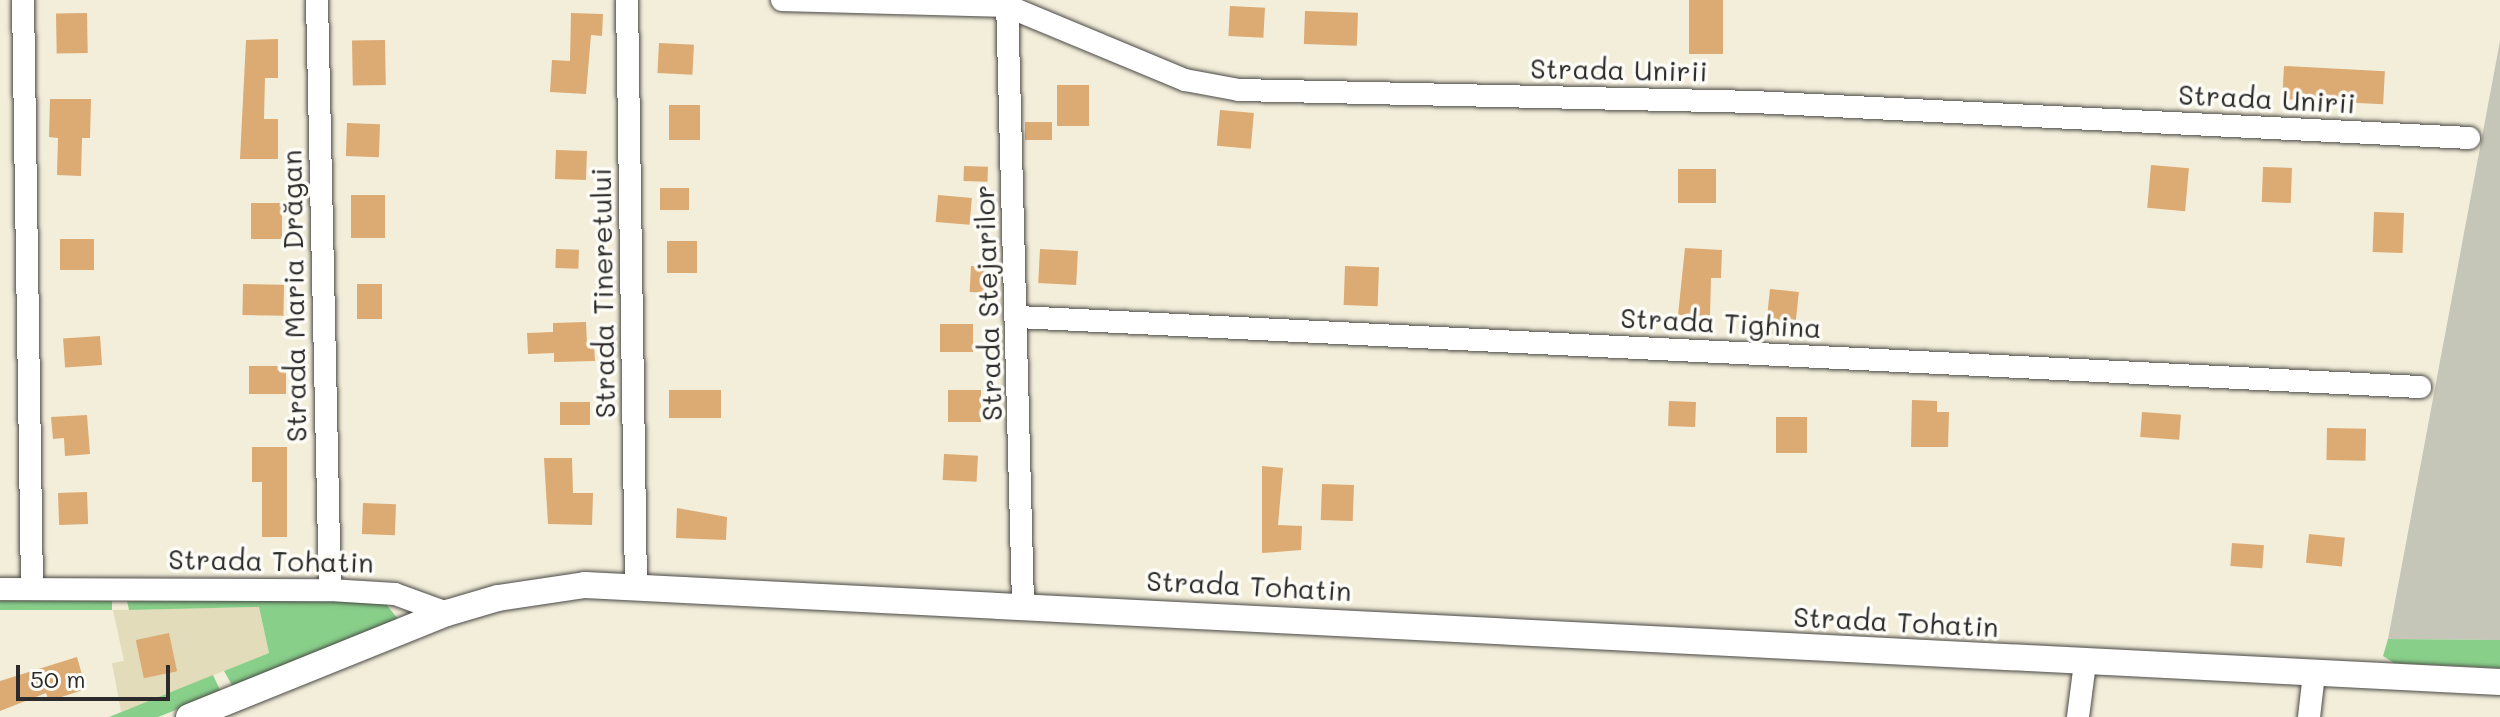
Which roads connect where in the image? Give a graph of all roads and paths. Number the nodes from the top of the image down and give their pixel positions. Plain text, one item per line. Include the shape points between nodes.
1 (23, 0) edge
2 (317, 0) edge
3 (627, 0) edge
4 (782, 0) edge
5 (1007, 3) edge
6 (2469, 138) dead end
7 (1018, 317) junction
8 (2420, 387) dead end
9 (636, 586) junction
10 (0, 589) edge
11 (32, 589) junction
12 (330, 590) junction
13 (1023, 604) junction
14 (447, 613) junction
15 (2085, 663) junction
16 (2314, 674) junction
17 (2500, 682) edge
18 (189, 717) edge
19 (2078, 717) edge
20 (2309, 717) edge

1 - 11 street
2 - 12 street, Strada Maria Drăgan
3 - 9 street, Strada Tineretului
4 - 5 street, Strada Unirii
5 - 6 street, Strada Unirii via 1185,80 1239,90 1754,102
5 - 7 street, Strada Stejarilor
7 - 8 street, Strada Tighina
7 - 13 street, Strada Stejarilor
9 - 13 street, Strada Tohatin
9 - 14 street, Strada Tohatin via 543,590
10 - 11 street, Strada Tohatin
11 - 12 street, Strada Tohatin
12 - 14 street, Strada Tohatin via 395,594
13 - 15 street, Strada Tohatin
14 - 18 street
15 - 16 street, Strada Tohatin
15 - 19 street
16 - 17 street, Strada Tohatin
16 - 20 street

